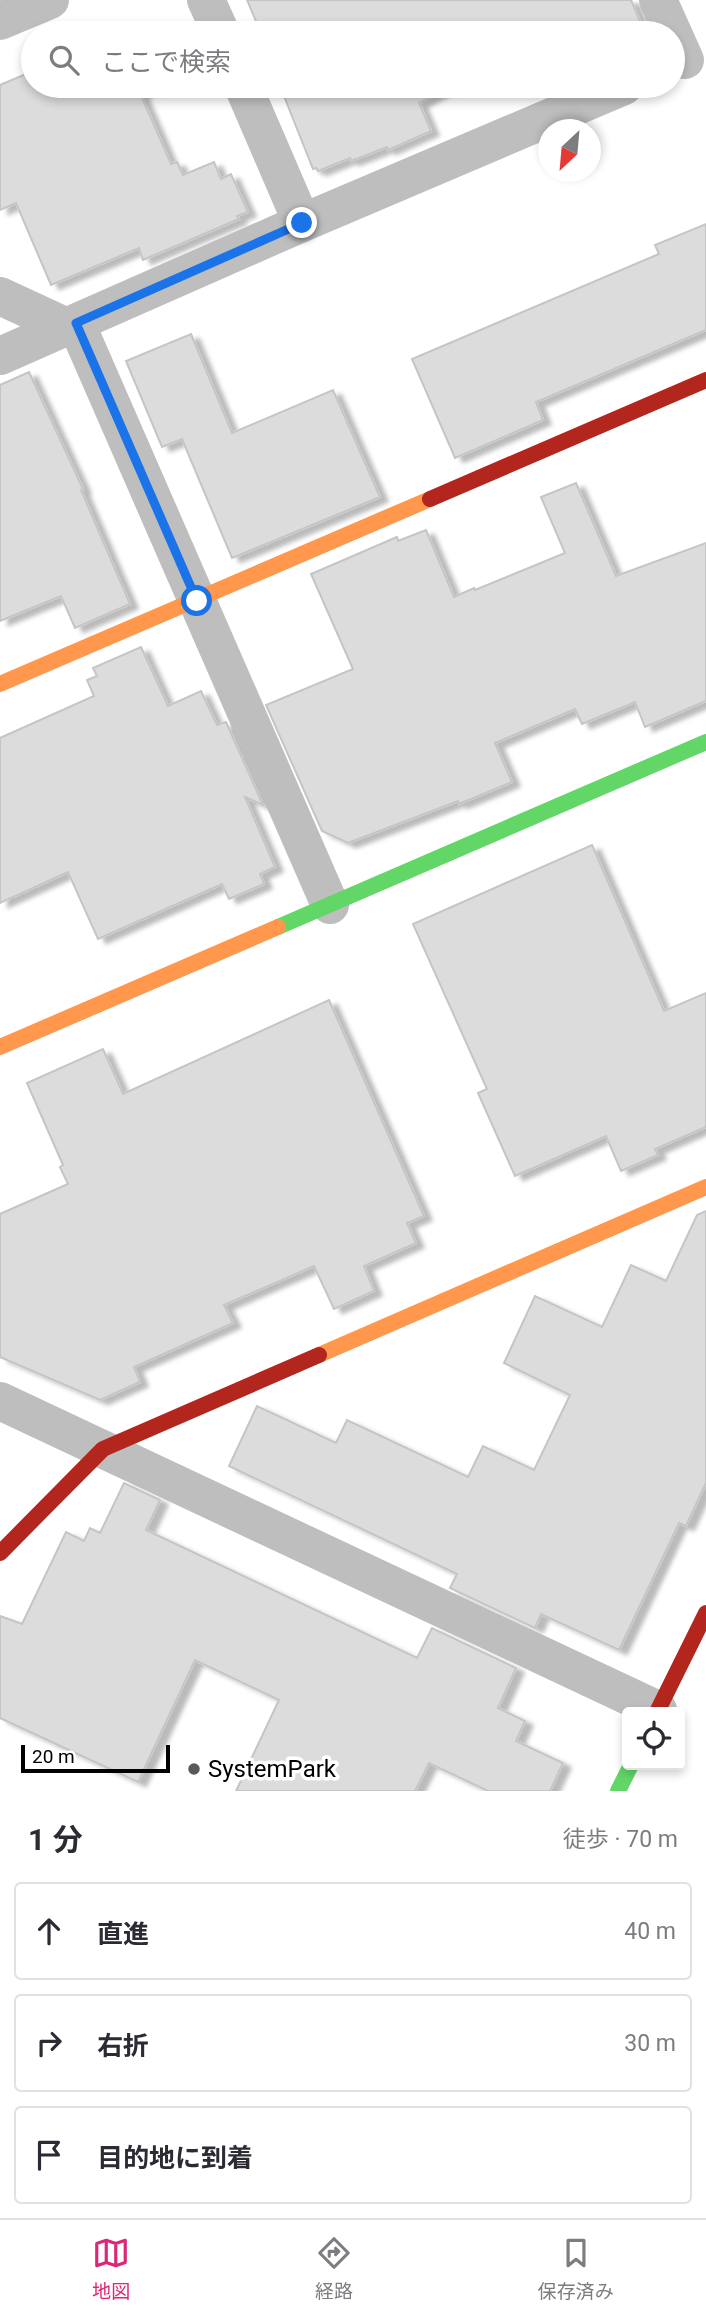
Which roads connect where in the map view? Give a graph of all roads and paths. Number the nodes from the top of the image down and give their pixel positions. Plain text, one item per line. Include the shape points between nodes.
1 (50, 0) edge
2 (206, 0) edge
3 (659, 0) edge
4 (216, 21) edge
5 (670, 21) edge
6 (0, 22) edge
7 (248, 98) edge
8 (596, 98) edge
9 (302, 223) junction
10 (0, 296) edge
11 (72, 325) junction
12 (0, 356) edge
13 (706, 380) edge
14 (197, 601) junction
15 (0, 684) edge
16 (706, 742) edge
17 (330, 905) junction
18 (0, 1048) edge
19 (706, 1187) edge
20 (0, 1401) edge
21 (103, 1449) junction
22 (0, 1553) edge
23 (706, 1613) edge
24 (650, 1707) edge
25 (660, 1707) edge
26 (628, 1770) edge
27 (618, 1791) edge

1 - 6 street
2 - 4 street
3 - 5 street
7 - 9 street
8 - 9 street
9 - 11 street
10 - 11 street
11 - 12 street
11 - 14 street
13 - 14 street
14 - 15 street
14 - 17 street
16 - 17 street
17 - 18 street
19 - 21 street
20 - 21 street
21 - 22 street
21 - 24 street
23 - 25 street
26 - 27 street

